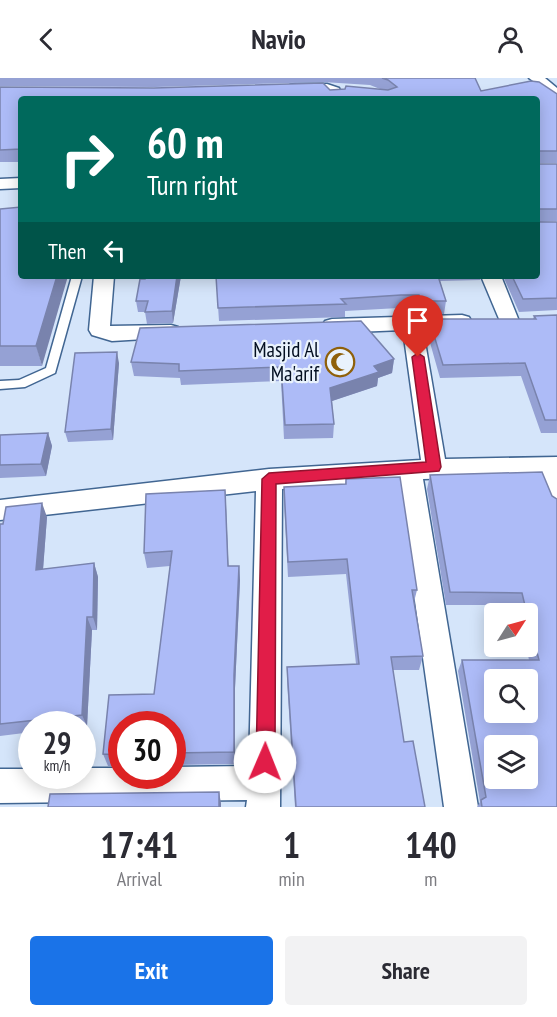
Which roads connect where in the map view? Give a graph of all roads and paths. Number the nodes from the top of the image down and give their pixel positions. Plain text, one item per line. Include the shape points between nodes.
1 (536, 78) edge
2 (278, 89) edge
3 (338, 94) edge
4 (557, 95) edge
5 (0, 170) edge
6 (18, 170) edge
7 (18, 183) edge
8 (0, 184) edge
9 (76, 279) edge
10 (104, 279) edge
11 (493, 279) edge
12 (412, 323) junction
13 (308, 327) edge
14 (193, 331) edge
15 (0, 385) edge
16 (551, 466) edge
17 (421, 468) junction
18 (269, 479) junction
19 (557, 502) edge
20 (0, 510) edge
21 (0, 786) edge
22 (264, 795) edge
23 (461, 807) edge

1 - 4 street
2 - 3 street via 327,88
5 - 6 street
7 - 8 street
9 - 15 lane via 51,370 21,384
10 - 14 street via 98,328 101,332
11 - 12 street via 519,321
12 - 13 street
12 - 17 street
16 - 17 street
16 - 19 street
17 - 18 street
17 - 23 street
18 - 20 street
18 - 22 street
21 - 22 street

